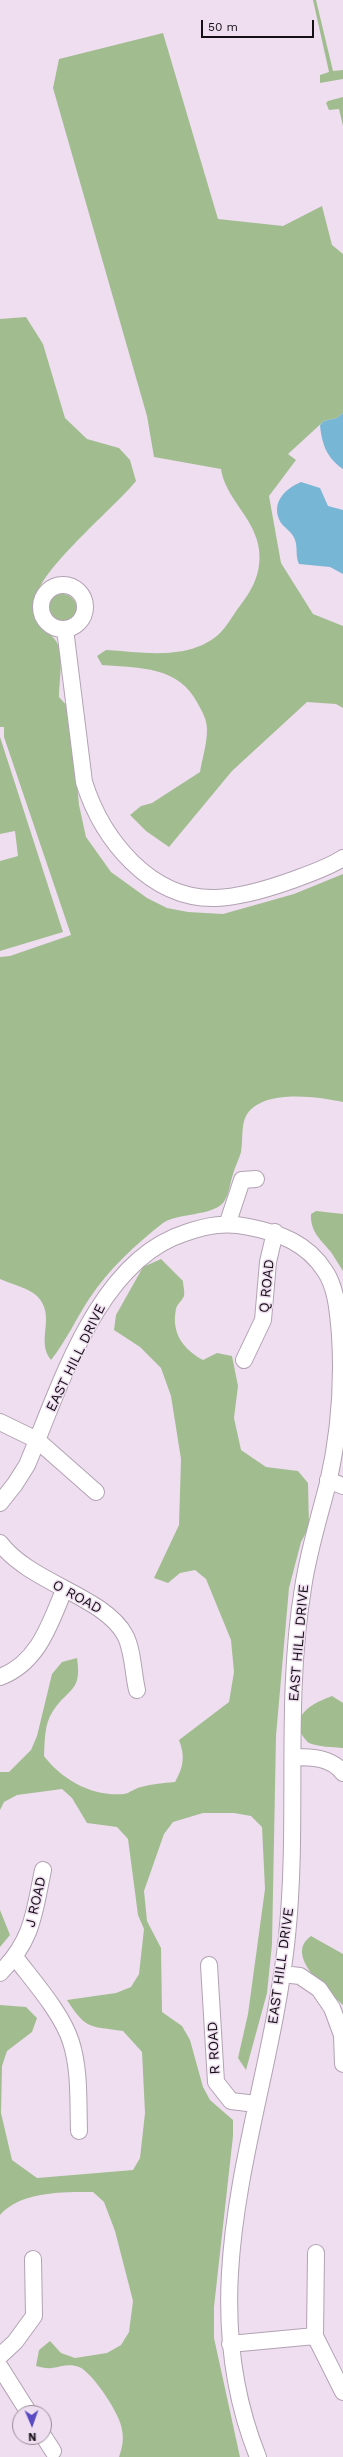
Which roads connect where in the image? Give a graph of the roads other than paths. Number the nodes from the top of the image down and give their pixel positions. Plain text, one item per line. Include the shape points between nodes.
1 (65, 629) dead end
2 (343, 858) edge
3 (256, 1180) dead end
4 (228, 1222) junction
5 (275, 1232) junction
6 (341, 1319) edge
7 (244, 1360) dead end
8 (2, 1427) edge
9 (38, 1440) junction
10 (328, 1480) junction
11 (343, 1486) edge
12 (96, 1492) dead end
13 (0, 1503) edge
14 (0, 1543) edge
15 (64, 1590) junction
16 (0, 1677) edge
17 (137, 1690) dead end
18 (292, 1758) junction
19 (343, 1773) edge
20 (43, 1870) dead end
21 (15, 1957) junction
22 (209, 1965) dead end
23 (0, 1972) edge
24 (282, 1974) junction
25 (343, 2064) edge
26 (256, 2104) junction
27 (79, 2131) dead end
28 (316, 2253) dead end
29 (33, 2259) dead end
30 (315, 2336) junction
31 (230, 2344) junction
32 (0, 2356) edge
33 (0, 2367) edge
34 (343, 2392) edge
35 (24, 2405) edge
36 (49, 2445) edge
37 (53, 2451) dead end
38 (258, 2457) edge

1 - 2 street via 84,782 91,805 101,825 119,849 139,869 164,885 190,895 215,898 243,895 276,886 308,875
3 - 4 street via 242,1180
4 - 5 street, EAST HILL DRIVE
4 - 9 street, EAST HILL DRIVE via 176,1235 133,1262 116,1282 86,1330
5 - 6 street, EAST HILL DRIVE via 302,1246 318,1260 329,1277
5 - 7 street, Q ROAD via 268,1262 263,1320
6 - 10 street, EAST HILL DRIVE via 338,1416
8 - 9 street
9 - 12 street
9 - 13 street, EAST HILL DRIVE via 15,1484
10 - 11 street
10 - 18 street, EAST HILL DRIVE via 303,1587 295,1664
14 - 15 street, O ROAD via 28,1568
15 - 16 street via 45,1636 33,1653 12,1673
15 - 17 street, O ROAD via 107,1614 125,1636
18 - 19 street via 316,1756 338,1766
18 - 24 street, EAST HILL DRIVE via 292,1863
20 - 21 street, J ROAD via 31,1928
21 - 23 street, J ROAD
21 - 27 street via 44,1995 71,2042 77,2074
22 - 26 street, R ROAD via 216,2082 231,2100
24 - 25 street via 300,1976 319,1989 332,2008 342,2035
24 - 26 street, EAST HILL DRIVE
26 - 31 street, EAST HILL DRIVE via 234,2224 229,2299
28 - 30 street
29 - 32 street via 34,2316 15,2342
30 - 31 street
30 - 34 street
31 - 38 street, EAST HILL DRIVE via 241,2409
33 - 35 street
36 - 37 street

